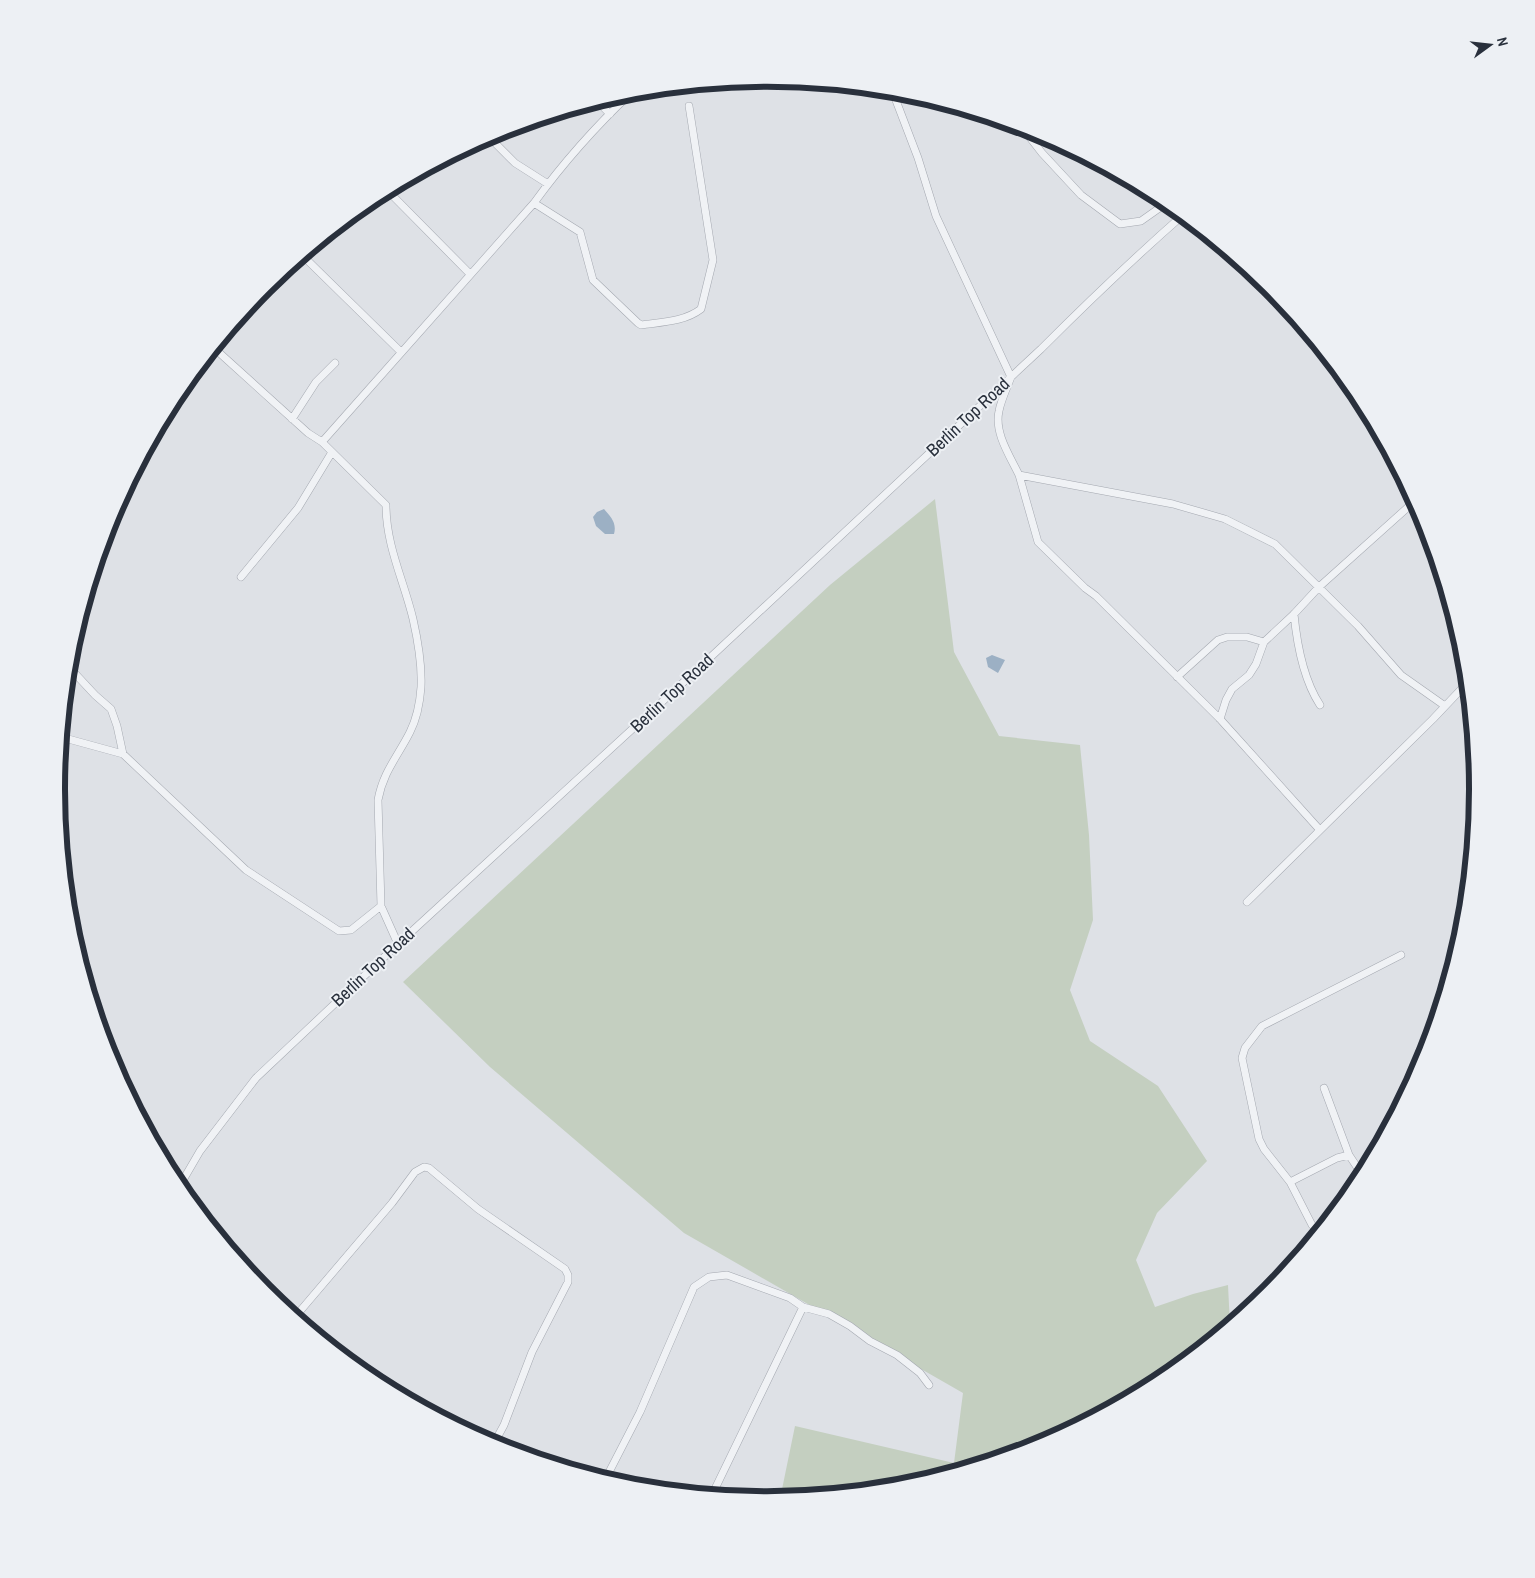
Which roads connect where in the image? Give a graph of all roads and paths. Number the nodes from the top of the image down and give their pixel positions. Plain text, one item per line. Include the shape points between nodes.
1 (895, 99) edge
2 (622, 102) edge
3 (602, 106) edge
4 (689, 106) dead end
5 (610, 114) junction
6 (1030, 138) edge
7 (491, 143) edge
8 (548, 184) junction
9 (392, 196) edge
10 (534, 203) junction
11 (1161, 207) edge
12 (1178, 220) edge
13 (306, 259) edge
14 (470, 274) junction
15 (218, 352) edge
16 (401, 352) junction
17 (335, 363) dead end
18 (1010, 377) junction
19 (292, 419) junction
20 (322, 442) junction
21 (332, 452) junction
22 (1019, 475) junction
23 (1410, 505) edge
24 (241, 577) dead end
25 (1319, 586) junction
26 (1294, 614) junction
27 (1264, 642) junction
28 (75, 673) edge
29 (1177, 677) junction
30 (1463, 688) edge
31 (1320, 705) dead end
32 (1445, 706) junction
33 (1220, 719) junction
34 (67, 739) edge
35 (123, 754) junction
36 (1319, 829) junction
37 (1246, 902) dead end
38 (381, 906) junction
39 (398, 944) junction
40 (1401, 955) dead end
41 (1324, 1088) dead end
42 (1349, 1155) junction
43 (1358, 1169) edge
44 (183, 1180) edge
45 (1290, 1182) junction
46 (1316, 1228) edge
47 (803, 1307) junction
48 (299, 1312) edge
49 (928, 1385) dead end
50 (497, 1437) edge
51 (609, 1473) edge
52 (715, 1489) edge

1 - 18 street via 936,216
2 - 5 street
3 - 5 street
4 - 10 street via 713,260 701,310 675,321 638,323 593,280 580,232
5 - 8 street
6 - 11 street via 1081,195 1120,224 1141,221
7 - 8 street
8 - 10 street
9 - 14 street
10 - 14 street
12 - 18 street, Berlin Top Road
13 - 16 street
14 - 16 street
15 - 19 street
16 - 20 street
17 - 19 street via 316,382
18 - 22 street via 998,413 999,427
18 - 39 street, Berlin Top Road via 700,668
19 - 20 street
20 - 21 street
21 - 24 street via 298,508
21 - 38 street via 386,505 392,554 413,619 419,653 421,686 415,720 388,767 378,800
22 - 25 street via 1174,504 1224,519 1275,544
22 - 29 street via 1038,542
23 - 25 street
25 - 26 street
25 - 32 street via 1401,675
26 - 27 street
26 - 31 street via 1298,646
27 - 29 street via 1247,637 1218,640
27 - 33 street via 1252,670 1232,689
28 - 35 street via 111,709
29 - 33 street
30 - 32 street
32 - 36 street
33 - 36 street
34 - 35 street
35 - 38 street via 246,870 334,928 351,930
36 - 37 street
38 - 39 street
39 - 44 street, Berlin Top Road via 256,1078 200,1151
40 - 45 street via 1262,1026 1245,1048 1242,1058 1259,1139
41 - 42 street
42 - 43 street
42 - 45 street
45 - 46 street
47 - 49 street via 829,1314 897,1355 920,1373
47 - 51 street via 790,1298 726,1275 709,1277 694,1287 640,1412
47 - 52 street
48 - 50 street via 415,1172 429,1168 478,1209 565,1269 568,1275 568,1282 532,1352

